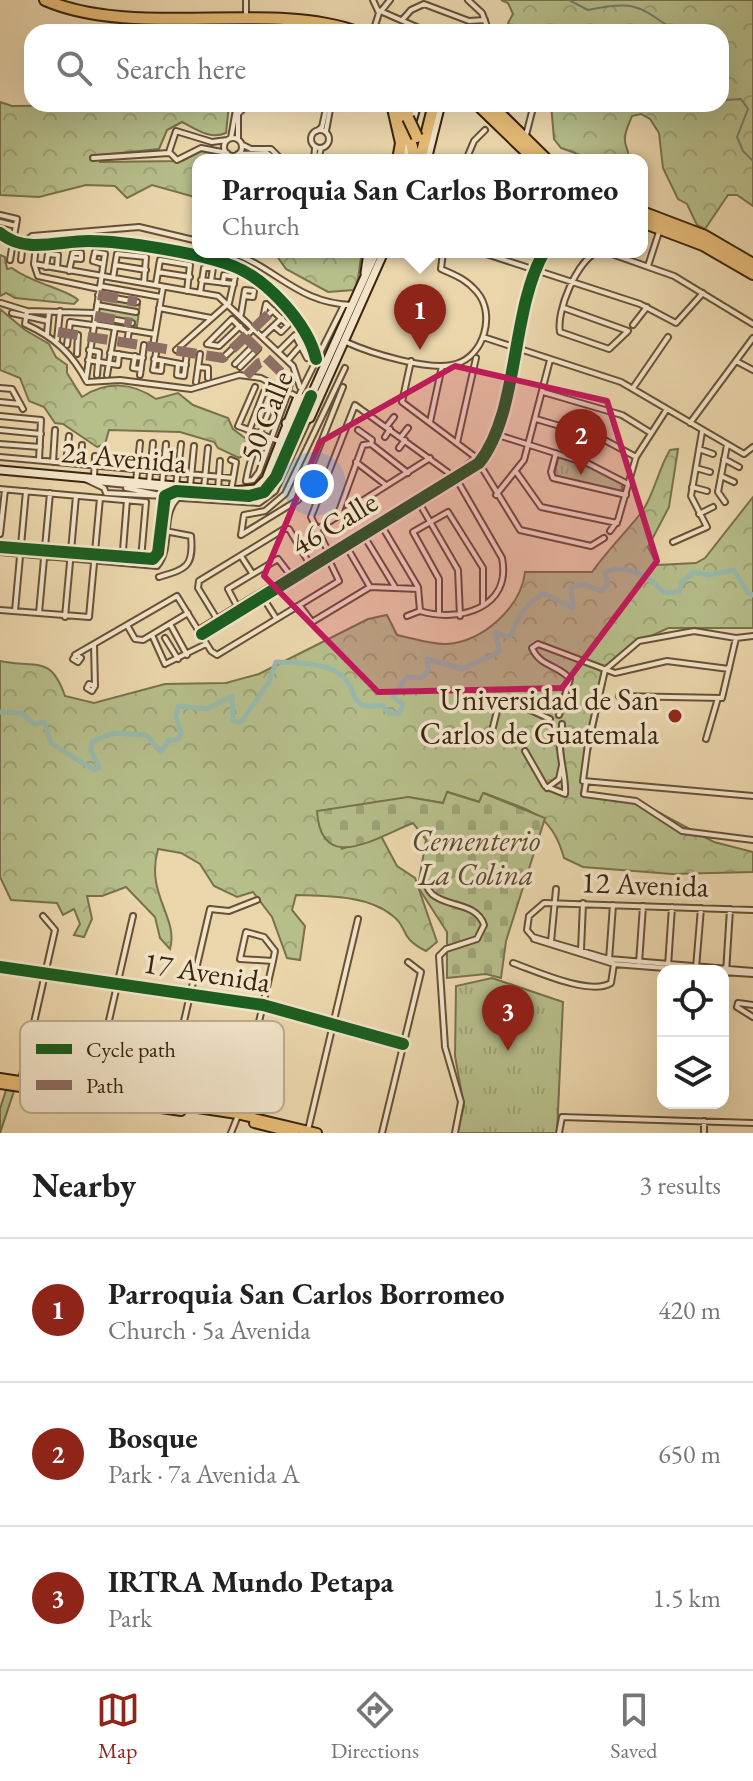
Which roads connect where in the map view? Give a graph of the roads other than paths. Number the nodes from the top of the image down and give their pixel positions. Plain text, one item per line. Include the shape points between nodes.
1 (33, 0) edge
2 (45, 0) edge
3 (246, 0) edge
4 (373, 0) edge
5 (390, 0) edge
6 (468, 0) edge
7 (379, 11) junction
8 (246, 16) junction
9 (403, 19) junction
10 (485, 20) junction
11 (311, 24) edge
12 (331, 24) edge
13 (375, 24) edge
14 (413, 24) edge
15 (486, 24) edge
16 (235, 112) edge
17 (240, 112) edge
18 (327, 112) edge
19 (328, 112) edge
20 (394, 112) edge
21 (399, 112) edge
22 (408, 112) edge
23 (417, 112) edge
24 (431, 112) edge
25 (436, 112) edge
26 (482, 112) edge
27 (498, 112) edge
28 (532, 112) edge
29 (485, 130) dead end
30 (316, 131) junction
31 (327, 133) junction
32 (524, 137) junction
33 (229, 139) junction
34 (240, 141) junction
35 (417, 143) edge
36 (314, 146) junction
37 (321, 148) junction
38 (169, 153) junction
39 (227, 153) junction
40 (238, 154) junction
41 (269, 154) edge
42 (275, 154) edge
43 (315, 154) edge
44 (318, 154) edge
45 (401, 154) edge
46 (469, 154) edge
47 (526, 154) edge
48 (541, 154) edge
49 (93, 158) dead end
50 (648, 214) edge
51 (0, 215) edge
52 (0, 222) edge
53 (16, 226) junction
54 (648, 226) edge
55 (648, 227) edge
56 (659, 232) junction
57 (0, 233) edge
58 (192, 240) edge
59 (13, 241) junction
60 (23, 243) junction
61 (36, 246) junction
62 (125, 254) junction
63 (718, 254) junction
64 (140, 257) junction
65 (72, 258) dead end
66 (244, 258) edge
67 (366, 258) edge
68 (373, 258) edge
69 (381, 258) edge
70 (443, 258) edge
71 (506, 258) edge
72 (541, 258) edge
73 (588, 258) edge
74 (624, 258) edge
75 (10, 260) dead end
76 (21, 260) dead end
77 (167, 261) junction
78 (34, 264) junction
79 (103, 264) dead end
80 (184, 264) junction
81 (753, 264) edge
82 (115, 265) junction
83 (732, 265) junction
84 (123, 266) junction
85 (648, 266) junction
86 (46, 267) junction
87 (57, 268) junction
88 (138, 269) junction
89 (146, 270) junction
90 (535, 270) junction
91 (69, 271) junction
92 (158, 272) junction
93 (165, 273) junction
94 (101, 276) junction
95 (182, 276) junction
96 (365, 276) junction
97 (753, 276) edge
98 (190, 277) junction
99 (113, 278) junction
100 (201, 280) junction
101 (211, 281) junction
102 (144, 283) junction
103 (574, 283) junction
104 (155, 285) junction
105 (163, 287) junction
106 (99, 290) junction
107 (187, 291) junction
108 (200, 293) junction
109 (703, 293) junction
110 (244, 296) dead end
111 (161, 297) junction
112 (137, 302) dead end
113 (1, 303) edge
114 (229, 303) junction
115 (97, 305) junction
116 (348, 305) junction
117 (647, 307) junction
118 (159, 308) junction
119 (564, 308) junction
120 (273, 310) junction
121 (36, 311) junction
122 (49, 311) junction
123 (60, 311) junction
124 (136, 312) dead end
125 (12, 313) dead end
126 (26, 314) junction
127 (241, 314) junction
128 (95, 315) junction
129 (211, 318) junction
130 (282, 318) junction
131 (35, 319) junction
132 (48, 320) junction
133 (60, 320) junction
134 (263, 320) junction
135 (132, 323) dead end
136 (753, 324) edge
137 (93, 325) junction
138 (225, 325) junction
139 (633, 325) dead end
140 (240, 326) junction
141 (274, 326) junction
142 (34, 327) junction
143 (115, 328) junction
144 (255, 328) junction
145 (129, 330) junction
146 (233, 333) junction
147 (47, 334) junction
148 (155, 334) junction
149 (248, 334) junction
150 (78, 335) dead end
151 (215, 335) junction
152 (263, 336) junction
153 (483, 337) junction
154 (668, 337) dead end
155 (753, 338) edge
156 (57, 340) junction
157 (346, 342) dead end
158 (127, 343) dead end
159 (223, 343) junction
160 (67, 345) dead end
161 (144, 345) dead end
162 (301, 345) junction
163 (256, 347) dead end
164 (516, 348) junction
165 (89, 350) junction
166 (176, 350) dead end
167 (279, 351) junction
168 (110, 353) junction
169 (187, 353) dead end
170 (77, 354) dead end
171 (119, 354) junction
172 (200, 354) dead end
173 (135, 356) junction
174 (143, 358) junction
175 (223, 358) dead end
176 (307, 358) dead end
177 (476, 358) dead end
178 (154, 359) junction
179 (316, 359) junction
180 (88, 360) junction
181 (288, 360) junction
182 (550, 360) junction
183 (162, 361) junction
184 (411, 361) junction
185 (736, 361) junction
186 (98, 362) junction
187 (109, 363) junction
188 (239, 363) dead end
189 (178, 364) junction
190 (186, 365) junction
191 (442, 366) junction
192 (345, 368) dead end
193 (199, 369) junction
194 (753, 370) edge
195 (97, 375) dead end
196 (107, 375) dead end
197 (208, 375) dead end
198 (85, 380) junction
199 (196, 382) dead end
200 (255, 387) dead end
201 (300, 387) junction
202 (343, 387) dead end
203 (0, 388) edge
204 (279, 388) junction
205 (633, 388) junction
206 (289, 392) junction
207 (543, 392) junction
208 (311, 396) junction
209 (330, 397) junction
210 (297, 398) junction
211 (339, 399) junction
212 (0, 402) edge
213 (667, 409) junction
214 (0, 416) edge
215 (394, 417) dead end
216 (310, 418) junction
217 (536, 419) junction
218 (430, 422) junction
219 (286, 423) junction
220 (299, 423) junction
221 (690, 423) junction
222 (389, 427) junction
223 (408, 428) dead end
224 (0, 430) edge
225 (55, 430) dead end
226 (358, 430) dead end
227 (249, 431) junction
228 (703, 431) junction
229 (651, 433) junction
230 (41, 434) junction
231 (495, 434) junction
232 (260, 435) junction
233 (69, 436) dead end
234 (385, 437) dead end
235 (403, 439) junction
236 (275, 440) junction
237 (140, 443) dead end
238 (153, 443) dead end
239 (457, 443) junction
240 (0, 444) edge
241 (166, 444) dead end
242 (181, 444) dead end
243 (369, 444) junction
244 (82, 445) dead end
245 (529, 445) junction
246 (727, 445) junction
247 (194, 446) dead end
248 (40, 447) junction
249 (753, 447) edge
250 (208, 448) dead end
251 (399, 448) dead end
252 (699, 449) junction
253 (556, 453) junction
254 (713, 454) dead end
255 (95, 456) dead end
256 (0, 457) edge
257 (636, 457) junction
258 (430, 458) junction
259 (724, 459) junction
260 (39, 460) junction
261 (231, 460) dead end
262 (480, 460) junction
263 (220, 461) dead end
264 (53, 462) junction
265 (356, 462) junction
266 (66, 463) junction
267 (80, 464) junction
268 (95, 466) junction
269 (288, 467) junction
270 (739, 467) dead end
271 (122, 468) junction
272 (696, 468) junction
273 (0, 470) edge
274 (137, 470) junction
275 (150, 471) junction
276 (295, 471) junction
277 (164, 472) junction
278 (710, 472) dead end
279 (177, 473) junction
280 (408, 473) junction
281 (517, 473) junction
282 (191, 474) junction
283 (205, 476) junction
284 (721, 476) junction
285 (219, 477) junction
286 (455, 477) junction
287 (233, 478) junction
288 (89, 479) junction
289 (121, 481) junction
290 (136, 482) junction
291 (452, 482) junction
292 (734, 482) dead end
293 (149, 483) junction
294 (628, 484) junction
295 (162, 485) junction
296 (176, 486) junction
297 (387, 486) junction
298 (459, 486) junction
299 (190, 487) junction
300 (692, 487) junction
301 (204, 488) junction
302 (2, 489) edge
303 (218, 490) junction
304 (26, 491) junction
305 (231, 491) junction
306 (707, 491) dead end
307 (245, 492) joint
308 (50, 493) junction
309 (167, 494) junction
310 (496, 495) junction
311 (626, 495) junction
312 (76, 496) junction
313 (100, 498) junction
314 (181, 498) junction
315 (726, 499) dead end
316 (127, 500) junction
317 (418, 500) junction
318 (172, 505) junction
319 (713, 507) dead end
320 (699, 514) junction
321 (337, 516) junction
322 (164, 521) junction
323 (430, 522) junction
324 (380, 523) junction
325 (617, 523) junction
326 (316, 530) junction
327 (165, 531) junction
328 (610, 531) dead end
329 (0, 534) edge
330 (364, 536) junction
331 (604, 538) dead end
332 (673, 542) dead end
333 (345, 544) junction
334 (0, 550) edge
335 (21, 551) junction
336 (45, 553) junction
337 (328, 554) junction
338 (71, 556) junction
339 (241, 556) junction
340 (95, 558) junction
341 (141, 559) junction
342 (122, 560) junction
343 (309, 563) junction
344 (252, 573) junction
345 (292, 576) junction
346 (159, 577) dead end
347 (370, 587) junction
348 (395, 587) junction
349 (418, 589) junction
350 (262, 596) junction
351 (483, 605) junction
352 (300, 606) junction
353 (238, 608) junction
354 (0, 610) edge
355 (15, 611) junction
356 (421, 612) junction
357 (39, 613) junction
358 (188, 613) junction
359 (439, 614) junction
360 (407, 616) dead end
361 (460, 616) junction
362 (65, 617) junction
363 (217, 619) junction
364 (276, 619) junction
365 (170, 624) junction
366 (127, 625) junction
367 (201, 632) junction
368 (152, 635) junction
369 (753, 636) edge
370 (165, 638) dead end
371 (736, 638) junction
372 (207, 644) junction
373 (94, 645) junction
374 (75, 655) dead end
375 (187, 655) junction
376 (178, 659) junction
377 (729, 669) junction
378 (605, 670) junction
379 (95, 686) dead end
380 (619, 696) dead end
381 (718, 698) junction
382 (559, 715) dead end
383 (550, 719) dead end
384 (562, 724) dead end
385 (493, 727) dead end
386 (562, 734) junction
387 (706, 739) dead end
388 (588, 744) junction
389 (525, 751) dead end
390 (563, 761) junction
391 (586, 782) junction
392 (547, 788) junction
393 (753, 796) edge
394 (753, 840) edge
395 (425, 867) dead end
396 (556, 889) dead end
397 (257, 900) dead end
398 (555, 902) junction
399 (583, 903) junction
400 (613, 904) junction
401 (643, 906) junction
402 (672, 907) junction
403 (701, 908) junction
404 (730, 909) junction
405 (753, 910) edge
406 (43, 916) dead end
407 (133, 916) dead end
408 (358, 919) dead end
409 (551, 943) junction
410 (581, 950) junction
411 (273, 961) junction
412 (408, 962) dead end
413 (611, 962) junction
414 (513, 963) dead end
415 (639, 963) junction
416 (657, 965) edge
417 (668, 965) edge
418 (696, 965) edge
419 (725, 965) edge
420 (657, 966) edge
421 (0, 967) edge
422 (729, 971) edge
423 (753, 972) edge
424 (44, 974) junction
425 (117, 985) junction
426 (190, 995) junction
427 (263, 1005) junction
428 (753, 1005) edge
429 (753, 1017) edge
430 (34, 1021) edge
431 (109, 1021) edge
432 (184, 1021) edge
433 (260, 1021) edge
434 (332, 1024) junction
435 (403, 1044) junction
436 (0, 1081) edge
437 (20, 1084) edge
438 (218, 1113) edge
439 (222, 1113) edge
440 (240, 1113) edge
441 (239, 1116) junction
442 (704, 1121) junction
443 (753, 1123) edge
444 (311, 1132) edge
445 (231, 1133) edge
446 (294, 1133) edge
447 (382, 1133) edge
448 (455, 1133) edge
449 (559, 1133) edge
450 (704, 1133) edge

1 - 11 highway via 86,18
2 - 8 highway via 84,12
3 - 8 street
4 - 7 street
5 - 7 street
6 - 10 street
7 - 9 street
7 - 13 street
8 - 12 highway via 312,18
9 - 10 street via 424,4 469,21
9 - 14 street
10 - 15 street
16 - 33 street
17 - 34 street
18 - 30 street
19 - 31 street
20 - 45 highway
21 - 35 highway
22 - 35 highway, bridge
23 - 35 main road
24 - 35 highway
25 - 35 main road
26 - 47 highway
27 - 32 highway
28 - 32 street
29 - 46 street
30 - 31 street
30 - 36 street via 311,138
31 - 37 street via 328,144
32 - 48 highway
33 - 34 street
33 - 38 street via 210,141 176,131
33 - 39 street
34 - 40 street
34 - 42 street
36 - 37 street
36 - 43 street
37 - 44 street
38 - 39 street via 177,160 201,148
38 - 49 street
39 - 40 street
40 - 41 street
50 - 81 highway via 711,239
51 - 53 street via 17,217
52 - 53 street
53 - 59 street
54 - 63 highway
55 - 56 main road
56 - 83 main road
56 - 85 street
57 - 59 street
58 - 60 street via 135,227 32,236
59 - 60 street
59 - 75 street
60 - 61 street
60 - 76 street
61 - 78 street
61 - 179 street via 105,242 234,266 288,311 305,332
62 - 64 street
62 - 82 street via 117,254
62 - 84 street
63 - 83 highway
63 - 97 highway
64 - 88 street
64 - 89 street via 148,259
65 - 91 street
66 - 116 street via 314,300
67 - 96 main road
68 - 96 main road
69 - 216 main road
70 - 153 street via 442,270 467,281 482,299
71 - 90 street
72 - 90 street, 46 Calle
73 - 103 street
74 - 85 street
77 - 80 street
77 - 92 street via 160,260
77 - 93 street
78 - 86 street
78 - 106 street via 38,276
79 - 94 street
80 - 95 street
80 - 98 street via 191,266
82 - 84 street
82 - 99 street
83 - 97 main road
84 - 88 street
85 - 109 street
86 - 87 street
86 - 87 street via 48,254 58,255
87 - 91 street
88 - 89 street
89 - 102 street
90 - 103 street
90 - 164 street, 46 Calle
91 - 94 street
92 - 93 street
92 - 104 street
93 - 95 street
94 - 99 street
94 - 106 street
95 - 98 street
96 - 116 main road
98 - 107 street
99 - 102 street
100 - 101 street
100 - 101 street via 204,268 211,268
100 - 108 street
101 - 114 street via 235,277
102 - 104 street
103 - 117 street
103 - 119 street
104 - 105 street
105 - 107 street
105 - 111 street
106 - 111 street
106 - 112 street
106 - 115 street
107 - 108 street
108 - 114 street
109 - 117 street via 679,322
109 - 136 street
110 - 127 street
111 - 118 street
113 - 126 street
114 - 127 street
114 - 129 street
115 - 124 street
115 - 128 street
116 - 179 street, 50 Calle
116 - 208 main road
117 - 139 street
118 - 129 street
118 - 148 street
119 - 119 street via 628,331 611,349 560,332
120 - 130 street
120 - 134 street
120 - 134 street via 265,303
121 - 122 street
121 - 126 street
121 - 131 street
122 - 123 street
122 - 132 street
123 - 128 street
123 - 133 street
125 - 126 street
126 - 131 street
126 - 142 street via 25,324
127 - 144 street
128 - 135 street
128 - 137 street
129 - 166 street
130 - 141 street
130 - 141 street via 288,325 281,331
131 - 132 street
131 - 142 street
132 - 133 street
132 - 147 street
133 - 156 street
134 - 144 street
137 - 143 street
137 - 160 street via 70,322
137 - 165 street
138 - 140 street via 232,319
138 - 146 street
138 - 151 street
140 - 146 street
140 - 149 street
141 - 152 street
142 - 147 street
143 - 145 street
143 - 168 street
144 - 149 street
144 - 152 street
145 - 148 street
145 - 158 street
146 - 159 street
147 - 156 street
148 - 178 street
149 - 175 street
150 - 170 street
151 - 159 street
151 - 159 street via 207,344
152 - 167 street
153 - 164 street
153 - 191 street via 463,361
154 - 205 street
155 - 185 street
156 - 198 street
157 - 184 street
161 - 174 street
162 - 167 street via 295,335
162 - 176 street
162 - 181 street
163 - 188 street
164 - 182 street
164 - 231 street, 46 Calle
165 - 180 street
165 - 186 street via 99,352
167 - 181 street
168 - 171 street
168 - 187 street
169 - 190 street
171 - 173 street
171 - 187 street via 118,365
172 - 193 street
173 - 174 street
173 - 174 street via 133,368 141,372
177 - 239 street
178 - 183 street
178 - 183 street via 154,371 161,371
179 - 201 street, 50 Calle
180 - 186 street
180 - 198 street
181 - 201 street
182 - 205 street
182 - 207 street
183 - 189 street
184 - 191 street
184 - 218 street via 402,402
185 - 194 street
185 - 221 street
186 - 187 street
186 - 195 street
187 - 196 street
189 - 190 street
189 - 190 street via 177,376 184,376
191 - 218 street
192 - 209 street
193 - 197 street
193 - 199 street
198 - 204 street via 191,389 239,375
200 - 227 street via 238,426
201 - 210 street, 50 Calle
202 - 211 street
203 - 212 street via 13,390 22,406
204 - 206 street
204 - 227 street via 264,392
204 - 232 street
205 - 213 street
206 - 210 street
206 - 236 street
207 - 217 street
207 - 229 street via 622,415
208 - 210 main road
208 - 220 street
209 - 211 street
209 - 276 street
210 - 219 main road, 50 Calle
211 - 276 street via 298,500 241,534 244,515 275,506
213 - 221 street
213 - 229 street
214 - 230 street via 41,420
215 - 222 street
216 - 220 main road
216 - 269 street
217 - 245 street
217 - 257 street via 601,438
218 - 239 street
219 - 220 main road
219 - 236 main road, 50 Calle
220 - 309 street via 264,492
221 - 228 street
222 - 234 street
222 - 235 street
222 - 326 street via 358,404 311,520
223 - 235 street
224 - 230 street
225 - 264 street
226 - 243 street via 372,440
227 - 232 street
228 - 246 street
228 - 252 street
229 - 257 street
230 - 248 street
231 - 245 street
231 - 262 street, 46 Calle
232 - 236 street
232 - 236 street via 247,482 257,477
233 - 266 street
235 - 251 street
235 - 258 street
236 - 307 main road, 50 Calle via 264,483
237 - 274 street
238 - 275 street
239 - 262 street
240 - 248 street
241 - 277 street
242 - 279 street
243 - 265 street
243 - 280 street
244 - 267 street
245 - 253 street
245 - 281 street
246 - 249 street via 745,455
246 - 259 street
247 - 282 street
248 - 260 street
250 - 283 street
252 - 254 street
252 - 272 street
253 - 294 street
253 - 311 street via 551,474 555,479
255 - 268 street
256 - 260 street
257 - 294 street
258 - 280 street
258 - 286 street
259 - 270 street
259 - 284 street
260 - 264 street
261 - 287 street via 236,462
262 - 286 street, 46 Calle
262 - 310 street
263 - 285 street
264 - 266 street
265 - 297 street
265 - 321 street
266 - 267 street
267 - 268 street
268 - 271 street
268 - 288 street
269 - 276 street
269 - 314 street via 275,491 259,503
271 - 274 street
271 - 289 street
272 - 278 street
272 - 300 street
273 - 288 main road, 2a Avenida
274 - 275 street
274 - 290 street
275 - 277 street
275 - 293 street
277 - 279 street
277 - 295 street
279 - 282 street
279 - 296 street
280 - 297 street
281 - 310 street
281 - 325 street via 541,507
282 - 283 street
282 - 299 street
283 - 285 street
283 - 301 street
284 - 292 street
284 - 315 street via 718,493
285 - 287 street
285 - 303 street
286 - 291 street, 46 Calle
286 - 298 street
286 - 317 street, 46 Calle
287 - 305 street
288 - 289 main road, 2a Avenida
288 - 309 street via 158,488
288 - 309 street via 106,493
289 - 290 main road, 2a Avenida
290 - 293 main road, 2a Avenida
291 - 298 street
291 - 317 street, 46 Calle
293 - 295 main road, 2a Avenida
294 - 311 street
295 - 296 main road, 2a Avenida
296 - 299 main road, 2a Avenida
297 - 321 street
298 - 351 street via 502,558 502,583
299 - 301 main road, 2a Avenida
300 - 306 street
300 - 320 street
301 - 303 main road, 2a Avenida
302 - 304 street
302 - 329 street
303 - 305 main road, 2a Avenida
304 - 308 street
304 - 335 street
305 - 307 main road, 2a Avenida
308 - 312 street
308 - 336 street
309 - 314 street
309 - 318 street
309 - 322 street
310 - 331 street via 525,532 591,546
311 - 325 street
312 - 313 street
312 - 338 street
313 - 316 street
313 - 340 street
314 - 318 street
316 - 341 street via 146,502
316 - 342 street
317 - 323 street
317 - 324 street, 46 Calle
318 - 322 street
319 - 320 street
320 - 332 street via 707,527
321 - 326 street
322 - 327 street
322 - 341 street via 156,557
323 - 351 street via 448,512 483,568
323 - 359 street via 413,532 439,579
323 - 361 street via 460,574
324 - 330 street, 46 Calle
324 - 333 street, 46 Calle
324 - 349 street
325 - 328 street
326 - 337 street
327 - 342 street via 159,564
327 - 346 street via 191,536 189,563
330 - 333 street, 46 Calle
330 - 348 street
333 - 337 street, 46 Calle
333 - 347 street
334 - 335 street
335 - 336 street
335 - 355 street
336 - 338 street
336 - 357 street
337 - 343 street, 46 Calle
337 - 345 street, 46 Calle
337 - 352 street via 340,579
338 - 340 street
338 - 362 street
339 - 343 street via 287,528
339 - 344 street
339 - 363 street via 198,583
340 - 342 street
340 - 362 street via 89,617
341 - 342 street
343 - 345 street, 46 Calle
344 - 345 street via 278,559
344 - 353 street via 227,590
345 - 350 street, 46 Calle
345 - 353 street, 46 Calle
347 - 348 street
347 - 352 street via 312,622
348 - 349 street
349 - 356 street
350 - 353 street, 46 Calle
350 - 364 street
351 - 361 street
352 - 364 street
353 - 363 street, 46 Calle
353 - 367 street, 46 Calle
354 - 355 street
355 - 357 street
356 - 359 street
356 - 360 street
357 - 362 street
358 - 365 street
358 - 366 street via 174,596
358 - 367 street
359 - 361 street
363 - 367 street, 46 Calle
364 - 372 street via 217,655
365 - 368 street
365 - 375 street
366 - 368 street via 140,640
366 - 373 street
367 - 372 street
368 - 376 street via 165,664
369 - 371 street
370 - 376 street
371 - 377 street
371 - 378 street via 694,631 639,641
372 - 375 street
373 - 374 street
373 - 379 street
375 - 376 street
377 - 378 street via 667,661 615,673
377 - 381 street
378 - 382 street via 544,645 532,648 547,666 570,679
378 - 388 street
380 - 381 street
381 - 387 street
383 - 385 street via 513,702 499,703
384 - 386 street
386 - 388 street
386 - 390 street via 558,743
388 - 391 street
389 - 392 street
390 - 392 street via 559,779
390 - 392 street via 565,794
391 - 393 street
391 - 394 street via 584,794 636,801 682,831
395 - 448 street via 425,883 435,897 476,912 484,925 477,939 439,956 445,1047 461,1102
396 - 398 street
397 - 426 street via 229,911 210,909
398 - 399 street, 12 Avenida
398 - 409 street
398 - 409 street, 12 Avenida via 536,906 527,922 533,937
399 - 400 street, 12 Avenida
399 - 410 street
400 - 401 street, 12 Avenida
400 - 413 street
401 - 402 street, 12 Avenida
401 - 415 street
402 - 403 street, 12 Avenida
402 - 417 street
403 - 404 street, 12 Avenida
403 - 418 street
404 - 405 street, 12 Avenida
404 - 419 street
406 - 424 street via 55,930
407 - 425 street
408 - 434 street
409 - 410 street
409 - 413 street
410 - 413 street
411 - 411 street via 240,959 246,932 270,943
411 - 427 street
412 - 435 street via 421,972
413 - 414 street via 612,981 605,986 572,982
413 - 415 street
413 - 420 street
415 - 416 street
421 - 424 street, 17 Avenida
422 - 423 street
424 - 425 street, 17 Avenida
424 - 430 street
425 - 426 street, 17 Avenida
425 - 431 street
426 - 427 street, 17 Avenida
426 - 432 street
427 - 433 street
427 - 434 street, 17 Avenida
428 - 429 street via 737,1007
434 - 435 street, 17 Avenida
434 - 444 street
435 - 447 street
436 - 437 main road
438 - 441 main road
439 - 441 main road
440 - 441 street
441 - 444 main road
441 - 445 street
441 - 446 main road
442 - 443 street
442 - 449 street via 560,1118
442 - 450 street

